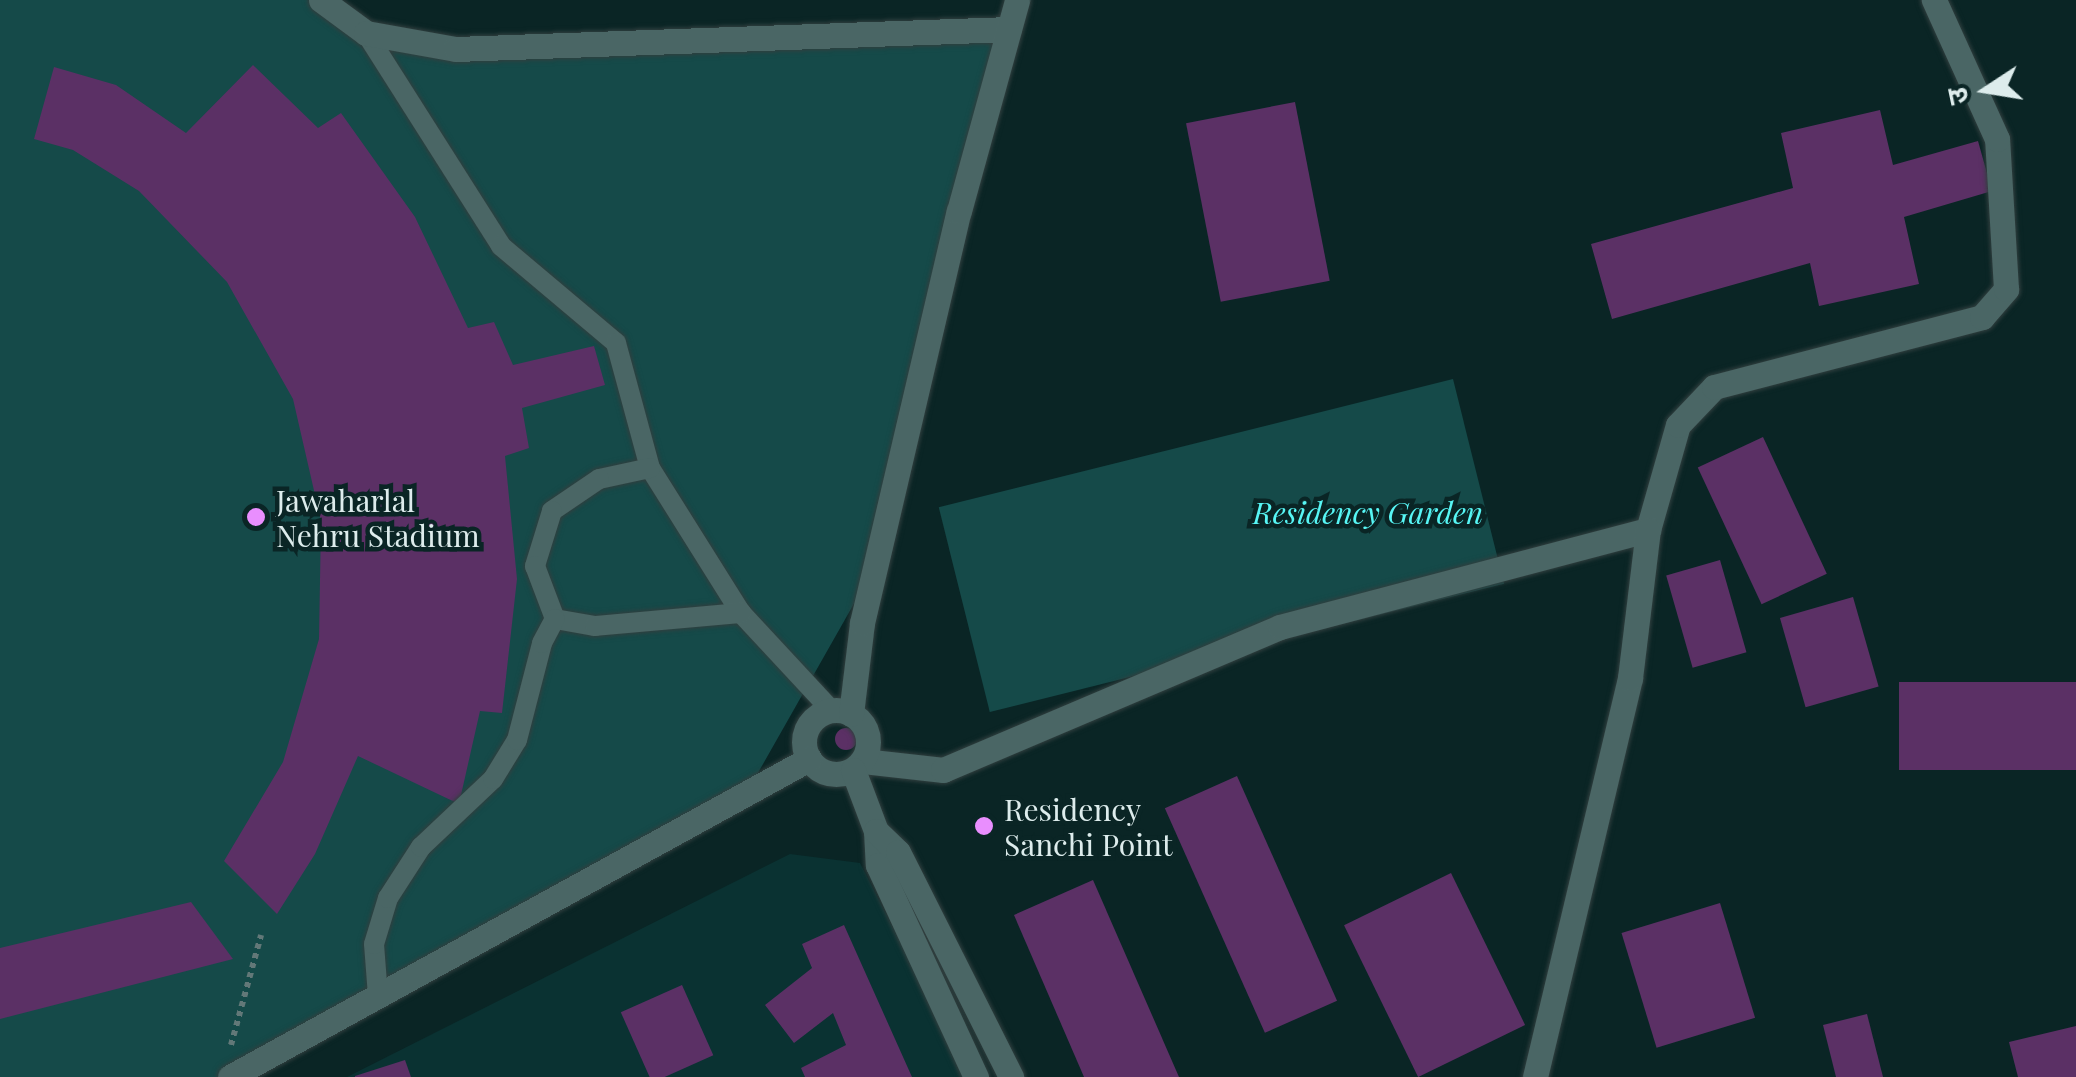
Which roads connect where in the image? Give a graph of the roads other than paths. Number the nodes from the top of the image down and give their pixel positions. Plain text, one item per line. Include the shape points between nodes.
1 (321, 0) edge
2 (1016, 0) edge
3 (1934, 0) edge
4 (1009, 29) junction
5 (366, 33) junction
6 (650, 468) junction
7 (1648, 530) junction
8 (741, 613) junction
9 (555, 619) junction
10 (841, 712) junction
11 (809, 759) junction
12 (858, 765) junction
13 (876, 831) junction
14 (378, 996) junction
15 (229, 1068) edge
16 (976, 1077) edge
17 (1011, 1077) edge
18 (1535, 1077) edge

1 - 5 street
2 - 4 street
3 - 7 street via 1997,139 2006,289 1982,317 1714,386 1678,425
4 - 5 street via 456,49
4 - 10 street via 959,211
5 - 6 lane via 501,246 616,343
6 - 8 lane
6 - 9 lane via 598,479 552,511 535,566
7 - 12 street via 1280,627 943,770
7 - 18 street via 1630,678
8 - 9 lane via 596,626
8 - 10 lane
9 - 14 lane via 542,643 517,740 493,780 421,846 388,898 374,944
10 - 11 street via 807,728
10 - 12 street via 867,730
11 - 12 street via 824,772
11 - 14 street
12 - 13 street
13 - 16 street via 878,865
13 - 17 street via 898,852
14 - 15 street

